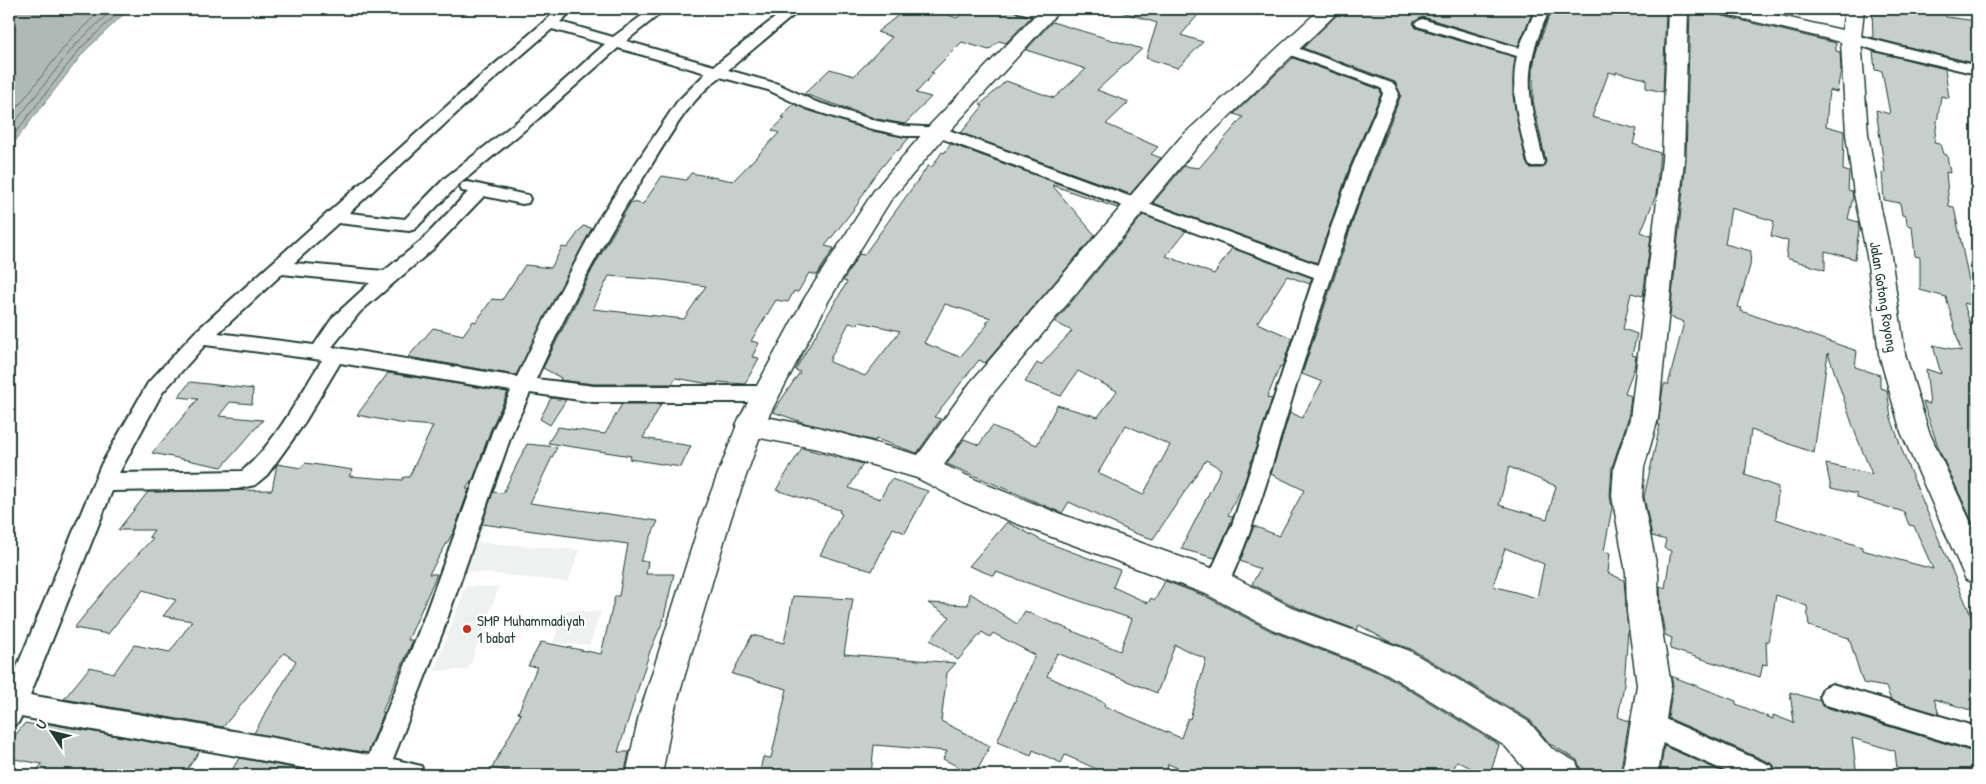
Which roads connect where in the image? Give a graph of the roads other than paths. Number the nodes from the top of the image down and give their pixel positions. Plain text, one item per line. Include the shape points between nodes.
1 (567, 9) edge
2 (659, 9) edge
3 (794, 9) edge
4 (1543, 9) edge
5 (1678, 9) edge
6 (1726, 9) edge
7 (1854, 9) edge
8 (1325, 10) edge
9 (1040, 11) edge
10 (550, 24) junction
11 (1422, 24) dead end
12 (1852, 38) junction
13 (615, 42) junction
14 (1287, 49) junction
15 (1525, 54) junction
16 (1977, 70) edge
17 (717, 71) junction
18 (936, 131) junction
19 (1536, 162) dead end
20 (452, 182) junction
21 (480, 190) junction
22 (522, 199) dead end
23 (1136, 205) junction
24 (334, 217) junction
25 (409, 225) junction
26 (426, 245) junction
27 (279, 268) junction
28 (1325, 274) junction
29 (388, 278) junction
30 (201, 338) junction
31 (327, 354) junction
32 (522, 385) junction
33 (766, 394) junction
34 (750, 425) junction
35 (925, 469) junction
36 (105, 482) junction
37 (1977, 570) edge
38 (1217, 584) junction
39 (1832, 696) dead end
40 (10, 707) edge
41 (1649, 724) junction
42 (1977, 739) edge
43 (375, 772) edge
44 (412, 775) edge
45 (644, 775) edge
46 (1563, 775) edge
47 (1640, 775) edge
48 (1763, 775) edge

1 - 10 street
2 - 13 street
3 - 17 street
4 - 15 street via 1531,31
5 - 41 main road via 1673,160 1644,419 1629,467 1628,486 1642,573 1643,612 1654,685
6 - 12 main road
7 - 12 main road, Jalan Gotong Royong
8 - 14 main road
9 - 18 main road
10 - 13 street
10 - 24 street
11 - 15 street
12 - 16 street
12 - 37 main road, Jalan Gotong Royong via 1857,134 1898,379 1915,432
13 - 17 street
13 - 20 street via 521,127
14 - 23 main road via 1189,142
14 - 28 street via 1390,88 1391,94 1360,166
15 - 19 street via 1520,94
17 - 18 street via 773,86 812,105 874,125 905,131
17 - 32 street via 682,105 607,220
18 - 23 street
18 - 33 main road via 881,196 817,299
20 - 21 street
20 - 25 street
21 - 22 street
21 - 26 street
23 - 28 street
23 - 35 main road via 980,390
24 - 25 street
24 - 27 street
25 - 26 street
26 - 29 street
27 - 29 street
27 - 30 street
28 - 38 street via 1243,525
29 - 31 street via 326,338
30 - 31 street
30 - 36 street via 156,388
31 - 32 street
31 - 36 street via 296,419 250,477 237,480
32 - 33 street via 594,394
32 - 43 street
33 - 34 main road
34 - 35 main road via 818,438
34 - 45 main road via 684,617 656,715
35 - 38 main road via 1036,518
36 - 40 street
38 - 46 main road via 1284,619 1398,662 1517,734 1538,760
39 - 42 street
40 - 43 street
41 - 47 main road
41 - 48 street
43 - 44 street

